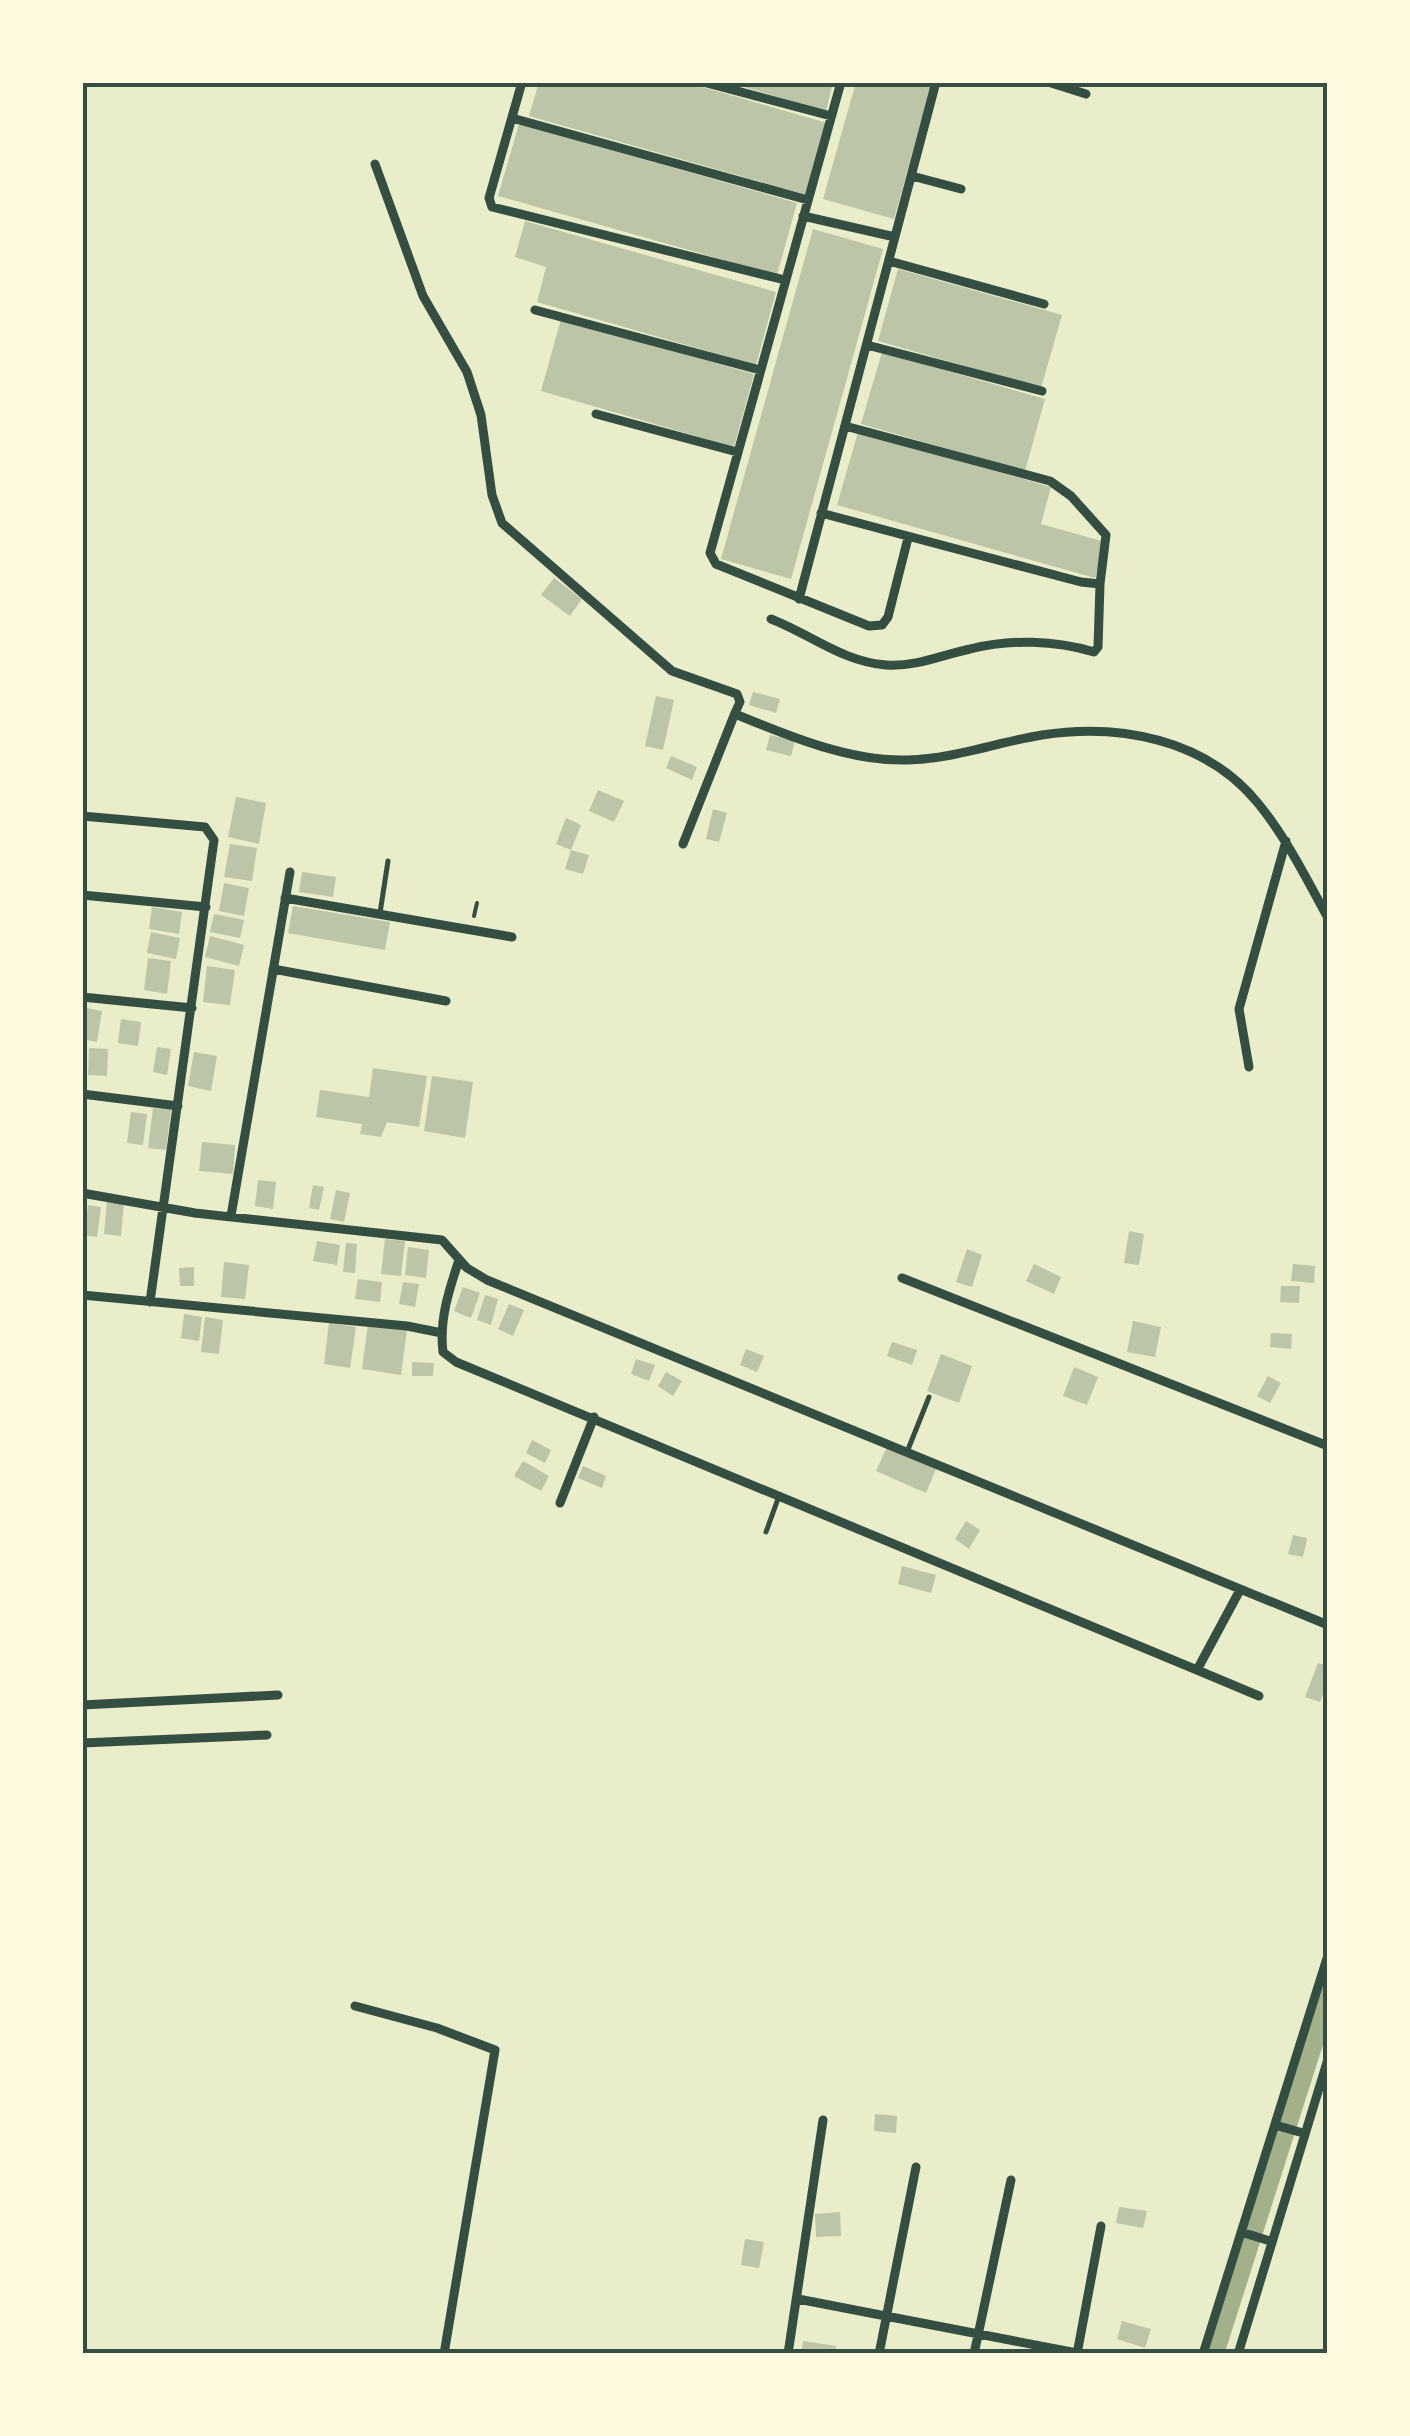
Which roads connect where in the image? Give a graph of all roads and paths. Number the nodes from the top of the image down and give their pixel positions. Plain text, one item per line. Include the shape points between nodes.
1 (522, 82) edge
2 (703, 82) edge
3 (841, 82) edge
4 (936, 82) edge
5 (1048, 82) edge
6 (1086, 94) dead end
7 (831, 116) junction
8 (512, 118) junction
9 (375, 164) dead end
10 (912, 176) junction
11 (961, 189) dead end
12 (808, 200) junction
13 (803, 216) junction
14 (896, 237) junction
15 (888, 262) junction
16 (785, 280) junction
17 (1044, 304) dead end
18 (534, 310) dead end
19 (867, 345) junction
20 (760, 370) junction
21 (1042, 391) dead end
22 (596, 414) dead end
23 (845, 426) junction
24 (737, 452) junction
25 (822, 512) junction
26 (908, 538) junction
27 (1100, 584) junction
28 (798, 599) junction
29 (771, 620) dead end
30 (735, 714) junction
31 (82, 816) edge
32 (1286, 841) junction
33 (683, 844) dead end
34 (388, 860) dead end
35 (290, 872) dead end
36 (82, 895) edge
37 (285, 898) junction
38 (206, 907) junction
39 (380, 916) junction
40 (1328, 918) edge
41 (512, 936) dead end
42 (273, 969) junction
43 (82, 996) edge
44 (446, 1001) dead end
45 (192, 1008) junction
46 (1249, 1067) dead end
47 (82, 1094) edge
48 (178, 1106) junction
49 (82, 1193) edge
50 (164, 1206) junction
51 (232, 1216) junction
52 (459, 1260) junction
53 (902, 1278) dead end
54 (82, 1294) edge
55 (150, 1302) junction
56 (442, 1333) junction
57 (929, 1397) dead end
58 (594, 1418) junction
59 (1328, 1446) edge
60 (907, 1452) junction
61 (780, 1496) junction
62 (560, 1503) dead end
63 (766, 1532) dead end
64 (1240, 1590) junction
65 (1328, 1624) edge
66 (1197, 1670) junction
67 (278, 1694) dead end
68 (1260, 1696) dead end
69 (82, 1704) edge
70 (267, 1735) dead end
71 (82, 1743) edge
72 (1328, 1955) edge
73 (356, 2006) dead end
74 (1328, 2059) edge
75 (823, 2120) dead end
76 (1278, 2126) junction
77 (1301, 2132) junction
78 (916, 2167) dead end
79 (1011, 2180) dead end
80 (1100, 2226) dead end
81 (1243, 2232) junction
82 (1267, 2240) junction
83 (798, 2299) junction
84 (887, 2316) junction
85 (979, 2334) junction
86 (1079, 2353) edge
87 (444, 2354) edge
88 (788, 2354) edge
89 (879, 2354) edge
90 (974, 2354) edge
91 (1203, 2354) edge
92 (1238, 2354) edge

1 - 8 street
2 - 7 street
3 - 7 street
4 - 10 street
5 - 6 street
7 - 12 street
8 - 12 street
8 - 16 street via 492,207
9 - 30 street via 423,296 467,372 502,523 672,671 737,694
10 - 11 street
10 - 14 street
12 - 13 street
13 - 14 street
13 - 16 street
14 - 15 street
15 - 17 street
15 - 19 street
16 - 20 street
18 - 20 street
19 - 21 street
19 - 23 street
20 - 24 street
22 - 24 street
23 - 25 street
23 - 27 street via 1050,481 1106,535
24 - 28 street via 712,560
25 - 26 street
25 - 28 street
26 - 27 street
26 - 28 street via 882,625
27 - 29 street via 1094,652 1062,643 1020,643 884,665 847,657
30 - 32 street via 882,759 935,758 1060,732 1128,732 1194,753 1234,779
30 - 33 street
31 - 38 street via 205,827 214,840
32 - 40 street
32 - 46 street via 1238,1009
34 - 39 lane
35 - 37 street
36 - 38 street
37 - 39 street
37 - 42 street
38 - 45 street
39 - 41 street
42 - 44 street
42 - 51 street
43 - 45 street
45 - 48 street
47 - 48 street
48 - 50 street
49 - 50 street
50 - 51 street
50 - 55 street
51 - 52 street via 442,1240
52 - 56 street
52 - 60 street via 487,1280
53 - 59 street
54 - 55 street
55 - 56 street
56 - 58 street via 444,1352 456,1362
57 - 60 lane
58 - 61 street
58 - 62 street
60 - 64 street
61 - 63 lane
61 - 66 street
64 - 65 street
64 - 66 street
66 - 68 street
67 - 69 street
70 - 71 street
72 - 76 street
73 - 87 street via 495,2050
74 - 77 street
75 - 83 street
76 - 77 street
76 - 81 street
77 - 82 street
78 - 84 street
79 - 85 street
80 - 86 street
81 - 82 street
81 - 91 street
82 - 92 street
83 - 84 street
83 - 88 street
84 - 85 street
84 - 89 street
85 - 86 street
85 - 90 street

